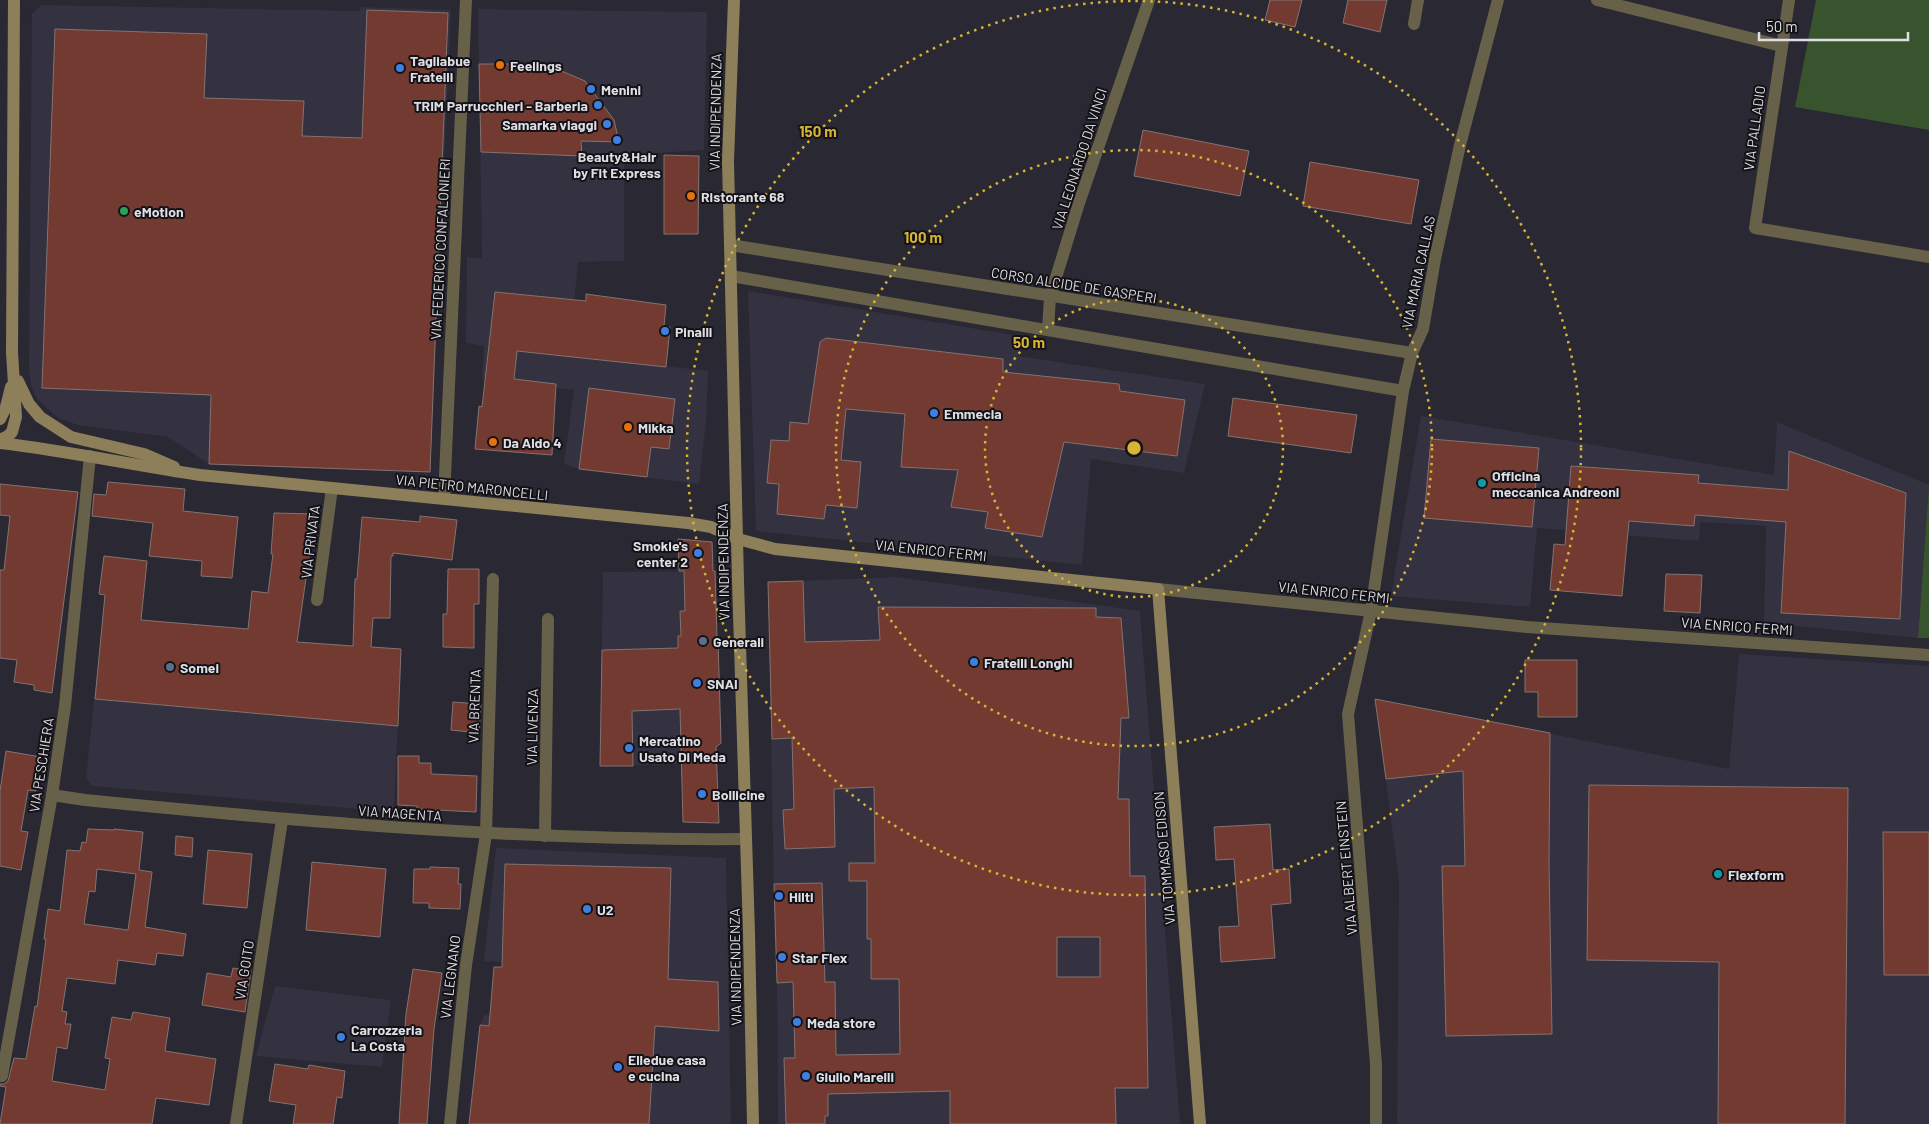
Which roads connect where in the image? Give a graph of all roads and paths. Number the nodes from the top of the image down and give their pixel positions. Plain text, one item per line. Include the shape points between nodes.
1 (14, 0) edge
2 (466, 0) edge
3 (734, 0) edge
4 (1149, 0) edge
5 (1418, 0) edge
6 (1498, 0) edge
7 (1597, 0) edge
8 (1789, 0) edge
9 (1414, 24) dead end
10 (1782, 46) junction
11 (730, 246) junction
12 (1929, 258) edge
13 (731, 276) junction
14 (1050, 297) junction
15 (1048, 330) junction
16 (12, 352) junction
17 (1412, 353) junction
18 (12, 372) junction
19 (1403, 391) junction
20 (0, 419) edge
21 (0, 442) edge
22 (90, 456) junction
23 (200, 475) junction
24 (332, 488) junction
25 (444, 499) junction
26 (738, 539) junction
27 (493, 579) dead end
28 (1158, 589) junction
29 (317, 600) dead end
30 (1371, 611) junction
31 (548, 619) dead end
32 (1929, 655) edge
33 (52, 795) junction
34 (282, 820) junction
35 (486, 834) junction
36 (545, 836) junction
37 (746, 839) junction
38 (2, 1076) dead end
39 (236, 1124) edge
40 (450, 1124) edge
41 (753, 1124) edge
42 (1200, 1124) edge
43 (1376, 1124) edge

1 - 16 street
2 - 25 street, VIA FEDERICO CONFALONIERI
3 - 11 street, VIA INDIPENDENZA via 728,146
4 - 14 street, VIA LEONARDO DA VINCI
5 - 9 street
6 - 17 street, VIA MARIA CALLAS via 1460,144 1423,329
7 - 10 street
8 - 10 street
10 - 12 street, VIA PALLADIO via 1755,228
11 - 13 street, VIA INDIPENDENZA
11 - 14 street, CORSO ALCIDE DE GASPERI
13 - 15 street
13 - 26 street, VIA INDIPENDENZA
14 - 15 street, VIA LEONARDO DA VINCI
14 - 17 street, CORSO ALCIDE DE GASPERI
15 - 19 street
16 - 18 street
16 - 23 street, VIA PIETRO MARONCELLI via 15,372 29,404 53,426 71,437 144,454
17 - 19 street, VIA MARIA CALLAS
18 - 20 street via 10,394
18 - 21 street via 16,417 12,432
19 - 30 street, VIA MARIA CALLAS
21 - 22 street, VIA PIETRO MARONCELLI
22 - 23 street, VIA PIETRO MARONCELLI
22 - 33 street, VIA PESCHIERA via 65,706
23 - 24 street, VIA PIETRO MARONCELLI
24 - 25 street, VIA PIETRO MARONCELLI
24 - 29 street, VIA PRIVATA
25 - 26 street, VIA PIETRO MARONCELLI via 688,523 711,527
26 - 28 street, VIA ENRICO FERMI via 775,549
26 - 37 street, VIA INDIPENDENZA
27 - 35 street, VIA BRENTA
28 - 30 street, VIA ENRICO FERMI
28 - 42 street, VIA TOMMASO EDISON
30 - 32 street, VIA ENRICO FERMI via 1527,627
30 - 43 street, VIA ALBERT EINSTEIN via 1348,714 1376,1064
31 - 36 street, VIA LIVENZA
33 - 34 street, VIA MAGENTA
33 - 38 street, VIA PESCHIERA
34 - 35 street, VIA MAGENTA
34 - 39 street, VIA GOITO
35 - 36 street, VIA MAGENTA
35 - 40 street, VIA LEGNANO via 466,965
36 - 37 street, VIA MAGENTA
37 - 41 street, VIA INDIPENDENZA

